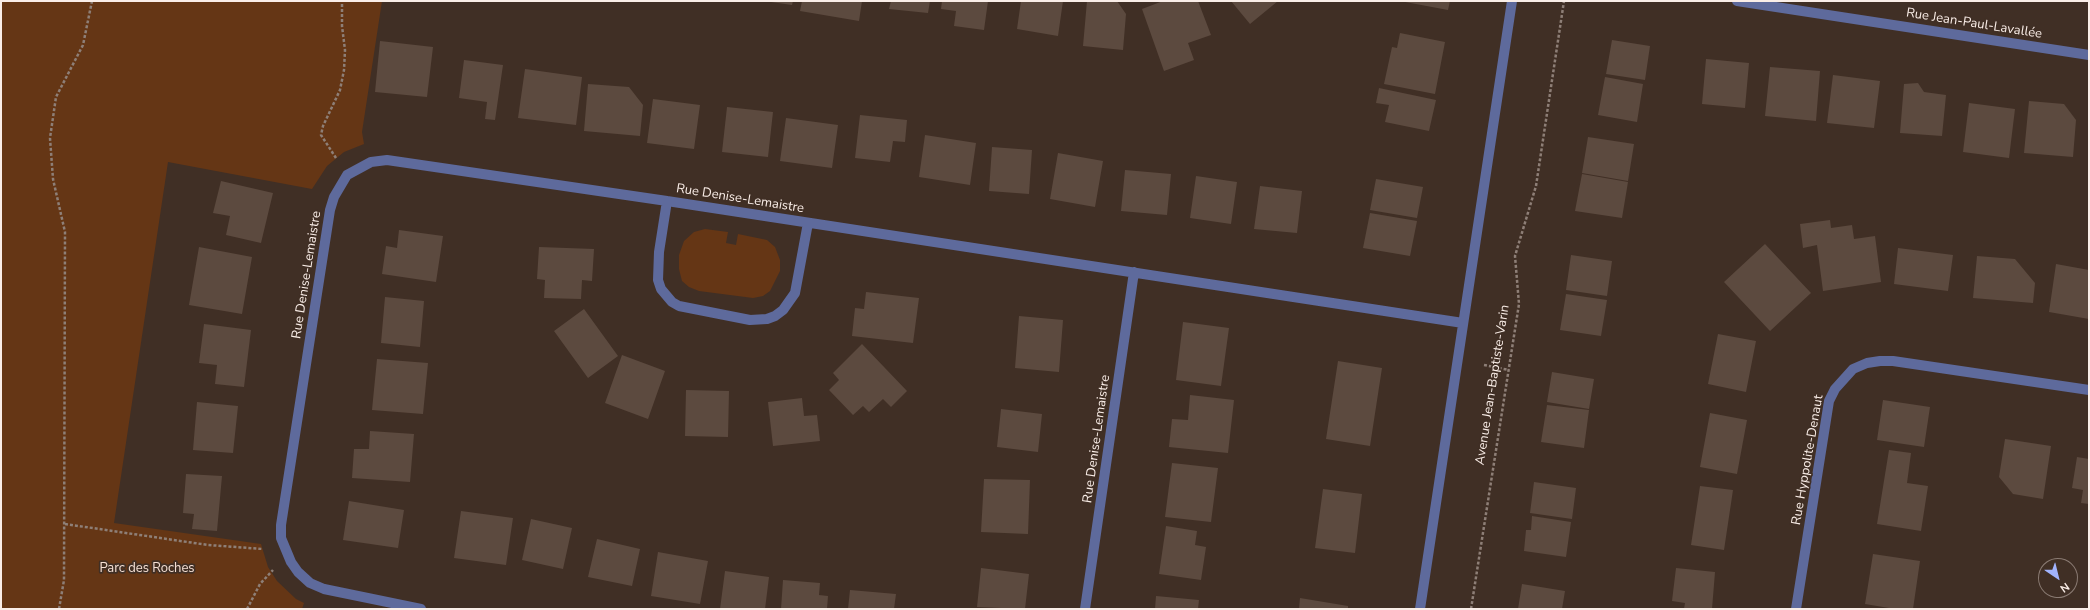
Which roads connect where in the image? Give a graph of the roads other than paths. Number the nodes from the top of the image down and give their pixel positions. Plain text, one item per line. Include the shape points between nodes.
1 (1512, 1) edge
2 (1737, 1) edge
3 (2089, 55) edge
4 (667, 201) junction
5 (808, 223) junction
6 (1134, 272) junction
7 (1462, 322) junction
8 (2089, 390) edge
9 (422, 609) edge
10 (1085, 609) edge
11 (1420, 609) edge
12 (1796, 609) edge

1 - 7 street
2 - 3 street, Rue Jean-Paul-Lavallée
4 - 5 street, Rue Denise-Lemaistre
4 - 5 street, Rue Denise-Lemaistre via 659,252 658,280 661,289 679,306 750,320 774,316 795,293
4 - 9 street, Rue Denise-Lemaistre via 387,160 371,162 348,175 334,196 281,538 298,572 310,583 324,589
5 - 6 street, Rue Denise-Lemaistre
6 - 7 street, Rue Denise-Lemaistre
6 - 10 street, Rue Denise-Lemaistre
7 - 11 street
8 - 12 street, Rue Hyppolite-Denaut via 1893,362 1867,363 1853,370 1835,389 1829,401

